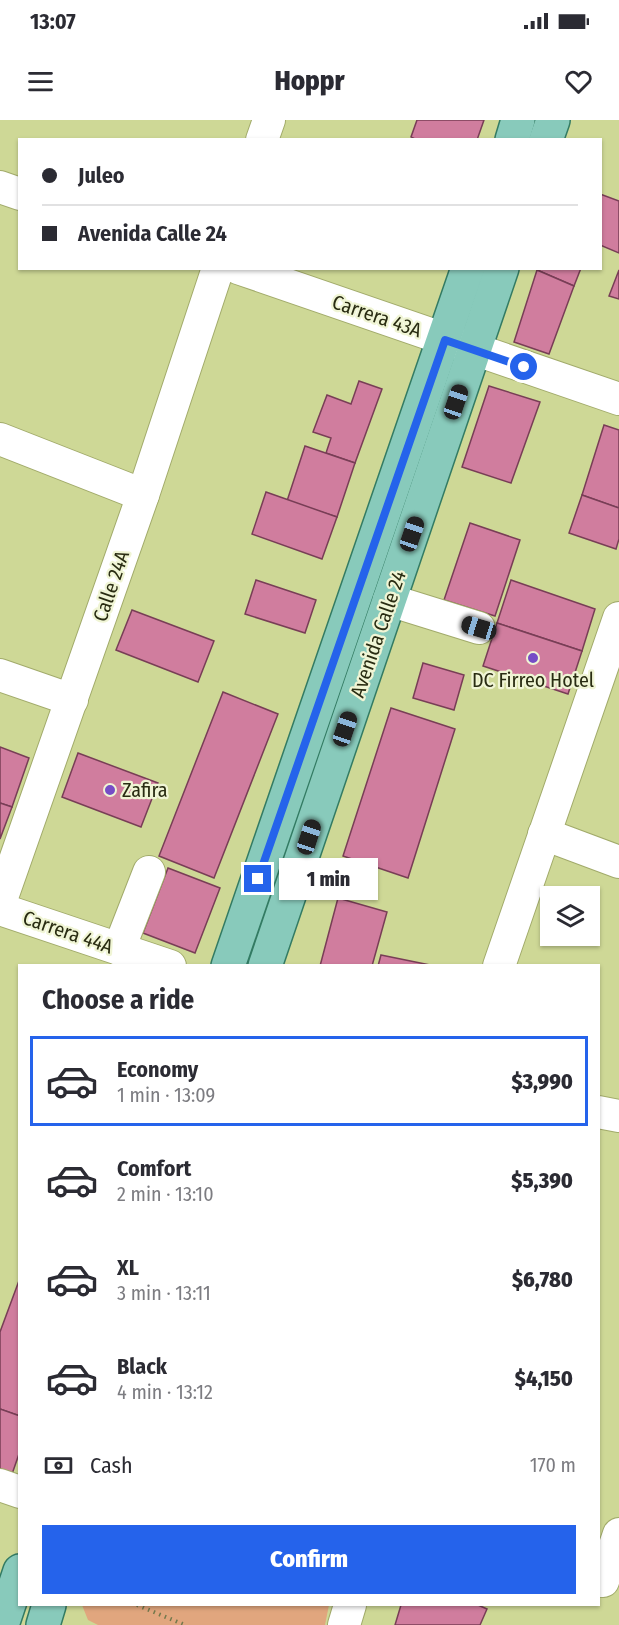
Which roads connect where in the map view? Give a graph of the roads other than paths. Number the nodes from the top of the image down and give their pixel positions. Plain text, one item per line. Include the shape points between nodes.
1 (269, 120) edge
2 (518, 120) edge
3 (553, 120) edge
4 (263, 138) edge
5 (513, 138) edge
6 (547, 138) edge
7 (0, 187) edge
8 (18, 193) edge
9 (217, 270) edge
10 (244, 270) edge
11 (468, 270) edge
12 (501, 270) edge
13 (460, 344) junction
14 (619, 399) edge
15 (0, 439) edge
16 (143, 495) junction
17 (389, 600) junction
18 (479, 628) dead end
19 (617, 632) edge
20 (0, 675) edge
21 (72, 700) junction
22 (544, 834) junction
23 (619, 862) edge
24 (149, 872) dead end
25 (0, 903) edge
26 (0, 909) edge
27 (119, 949) junction
28 (164, 964) edge
29 (229, 964) edge
30 (266, 964) edge
31 (500, 964) edge
32 (600, 1112) edge
33 (619, 1116) edge
34 (0, 1485) edge
35 (18, 1491) edge
36 (619, 1534) edge
37 (18, 1577) edge
38 (607, 1583) edge
39 (49, 1606) edge
40 (350, 1606) edge
41 (2, 1625) edge
42 (43, 1625) edge
43 (344, 1625) edge

1 - 4 street
2 - 5 main road
3 - 6 main road
7 - 8 street
9 - 16 street, Calle 24A
10 - 13 street, Carrera 43A
11 - 13 main road, Avenida Calle 24
12 - 13 main road, Avenida Calle 24
13 - 14 street, Carrera 43A
13 - 17 main road, Avenida Calle 24
13 - 29 main road, Avenida Calle 24
15 - 16 street
16 - 21 street, Calle 24A
17 - 18 street
17 - 30 main road, Avenida Calle 24
19 - 22 street
20 - 21 street
21 - 25 street, Calle 24A
22 - 23 street
22 - 31 street
24 - 27 street
26 - 27 street, Carrera 44A
27 - 28 street, Carrera 44A
32 - 33 street
34 - 35 street
36 - 38 street
37 - 41 main road
39 - 42 main road
40 - 43 street

